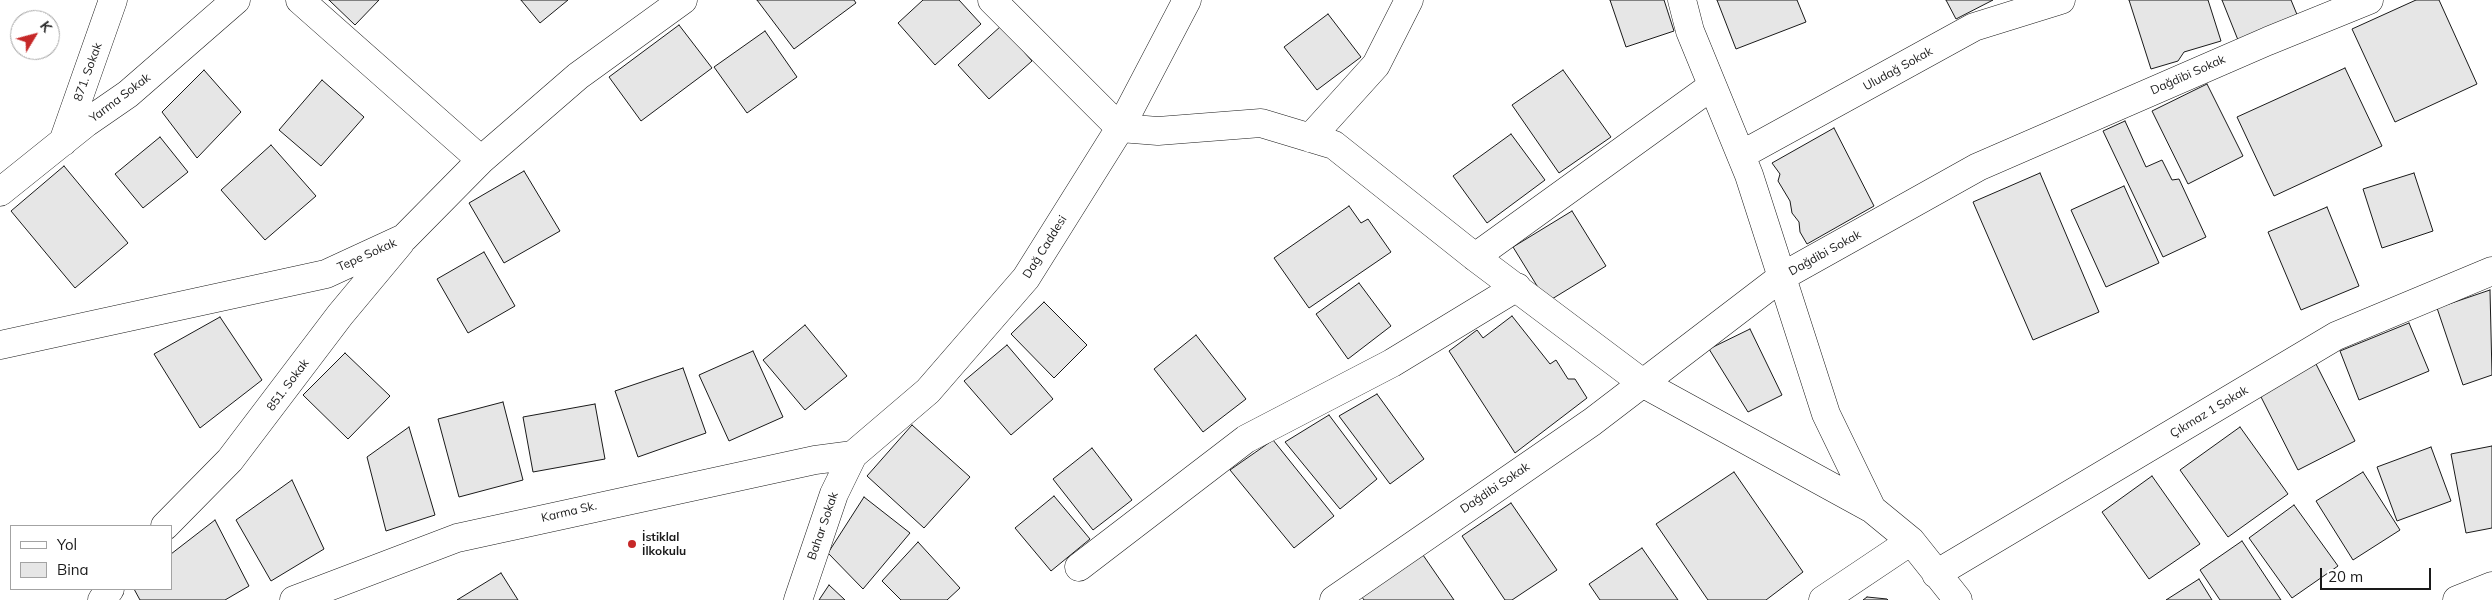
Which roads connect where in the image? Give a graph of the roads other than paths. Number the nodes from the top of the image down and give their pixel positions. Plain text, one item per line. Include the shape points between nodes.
1 (113, 0) edge
2 (236, 0) edge
3 (300, 0) edge
4 (683, 0) edge
5 (992, 0) edge
6 (1187, 0) edge
7 (1409, 0) edge
8 (1682, 0) edge
9 (2061, 0) edge
10 (2369, 0) edge
11 (1712, 86) junction
12 (1120, 128) junction
13 (1310, 138) junction
14 (62, 143) junction
15 (1741, 155) junction
16 (481, 160) junction
17 (0, 192) edge
18 (404, 238) junction
19 (1474, 257) junction
20 (2492, 271) edge
21 (1783, 276) junction
22 (1517, 287) junction
23 (0, 345) edge
24 (1644, 384) junction
25 (853, 454) junction
26 (1872, 509) junction
27 (166, 525) edge
28 (1911, 541) junction
29 (1079, 567) dead end
30 (1936, 574) junction
31 (2492, 586) edge
32 (294, 600) edge
33 (798, 600) edge
34 (1334, 600) edge
35 (1822, 600) edge
36 (1958, 600) edge
37 (2457, 600) edge

1 - 14 street, 871. Sokak
2 - 14 street, Yarma Sokak via 128,94
3 - 16 street
4 - 16 street, Tepe Sokak via 578,76
5 - 12 street
6 - 12 street, Dağ Caddesi
7 - 13 street via 1376,65
8 - 11 street via 1690,31
9 - 15 street, Uludağ Sokak via 1974,27
10 - 21 street, Dağdibi Sokak via 1978,167
11 - 15 street
11 - 19 street
12 - 13 street via 1158,131 1261,123
12 - 25 street, Dağ Caddesi via 1026,278 928,391
13 - 19 street via 1334,145
14 - 17 street, Yarma Sokak
15 - 21 street
16 - 18 street, Tepe Sokak
18 - 23 street, Tepe Sokak via 326,274
18 - 27 street, 851. Sokak via 340,315 230,460
19 - 22 street
20 - 30 street, Çıkmaz 1 Sokak via 2336,336
21 - 24 street, Dağdibi Sokak
21 - 26 street via 1826,414
22 - 24 street
22 - 29 street via 1392,363 1246,439
24 - 26 street
24 - 34 street, Dağdibi Sokak
25 - 32 street, Karma Sk. via 456,538
25 - 33 street, Bahar Sokak via 834,494
26 - 28 street
28 - 30 street
28 - 35 street
30 - 36 street
31 - 37 street

